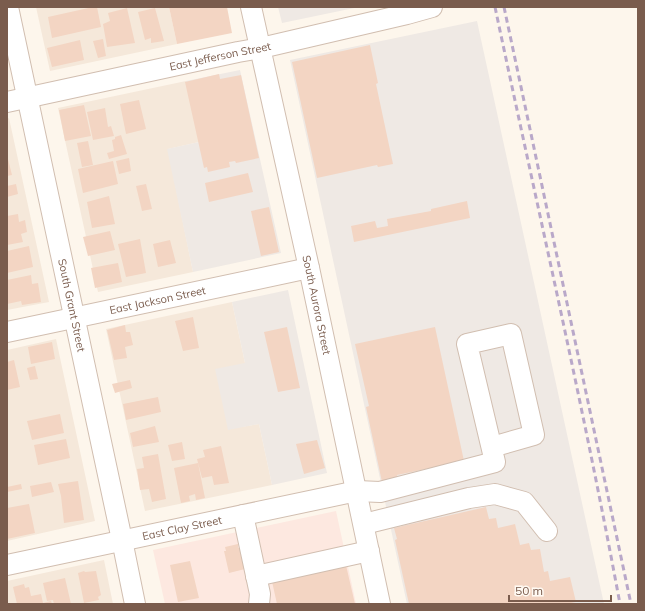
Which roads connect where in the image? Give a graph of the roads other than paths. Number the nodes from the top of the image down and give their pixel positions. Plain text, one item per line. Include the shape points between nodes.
1 (8, 7) edge
2 (252, 7) edge
3 (432, 7) edge
4 (260, 48) junction
5 (27, 98) junction
6 (7, 102) edge
7 (309, 268) junction
8 (75, 318) junction
9 (7, 332) edge
10 (492, 447) junction
11 (357, 491) junction
12 (243, 515) junction
13 (364, 524) junction
14 (547, 531) dead end
15 (122, 540) junction
16 (369, 551) junction
17 (7, 565) edge
18 (256, 576) junction
19 (135, 604) edge
20 (259, 604) edge
21 (380, 604) edge

1 - 5 street, South Grant Street
2 - 4 street, South Aurora Street
3 - 4 street, East Jefferson Street
4 - 5 street, East Jefferson Street
4 - 7 street, South Aurora Street
5 - 6 street, East Jefferson Street
5 - 8 street, South Grant Street
7 - 8 street, East Jackson Street
7 - 11 street, South Aurora Street
8 - 9 street, East Jackson Street
8 - 15 street, South Grant Street
10 - 10 street via 467,344 511,334 534,435
10 - 11 street, East Clay Street via 495,462 380,492
11 - 12 street, East Clay Street
11 - 13 street, South Aurora Street
12 - 15 street, East Clay Street
12 - 18 street
13 - 14 street via 495,494 524,502
13 - 16 street, South Aurora Street
15 - 17 street, East Clay Street
15 - 19 street, South Grant Street
16 - 18 street
16 - 21 street, South Aurora Street
18 - 20 street via 260,594

